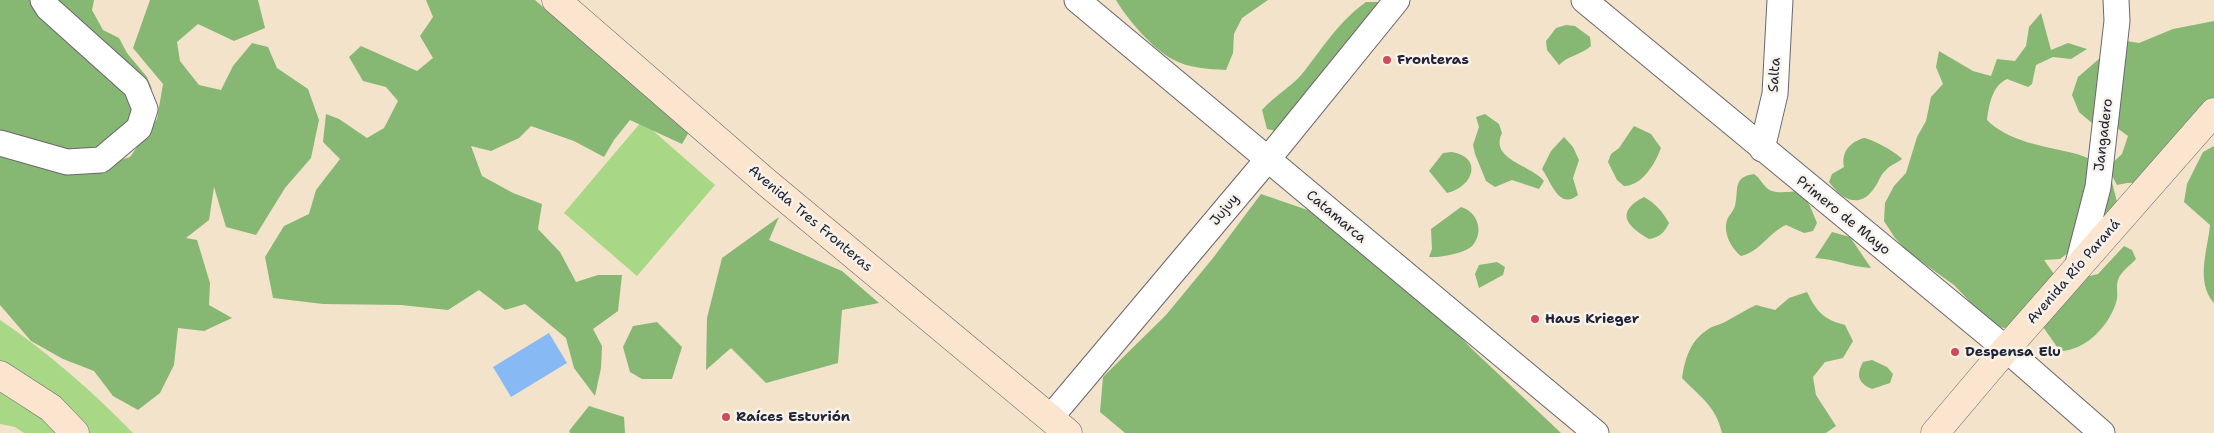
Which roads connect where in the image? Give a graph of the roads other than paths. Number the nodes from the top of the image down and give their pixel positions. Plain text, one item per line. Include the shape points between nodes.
1 (43, 0) edge
2 (556, 0) edge
3 (1077, 0) edge
4 (1397, 0) edge
5 (1584, 0) edge
6 (1780, 0) edge
7 (2116, 0) edge
8 (2214, 112) edge
9 (0, 143) edge
10 (1762, 149) junction
11 (1268, 159) junction
12 (2077, 268) junction
13 (2006, 350) junction
14 (0, 376) edge
15 (1059, 426) edge
16 (75, 433) edge
17 (1596, 433) edge
18 (1935, 433) edge
19 (2102, 433) edge

1 - 9 street via 136,87 146,109 139,128 101,160 68,162
2 - 15 main road, Avenida Tres Fronteras via 766,182
3 - 11 street, Catamarca
4 - 11 street, Jujuy
5 - 10 street, Primero de Mayo
6 - 10 street, Salta via 1775,94
7 - 12 street, Jangadero via 2117,21 2098,187
8 - 12 main road, Avenida Río Paraná
10 - 13 street, Primero de Mayo
11 - 15 street, Jujuy
11 - 17 street, Catamarca
12 - 13 main road, Avenida Río Paraná
13 - 18 main road, Avenida Río Paraná
13 - 19 street, Primero de Mayo
14 - 16 main road via 51,408

